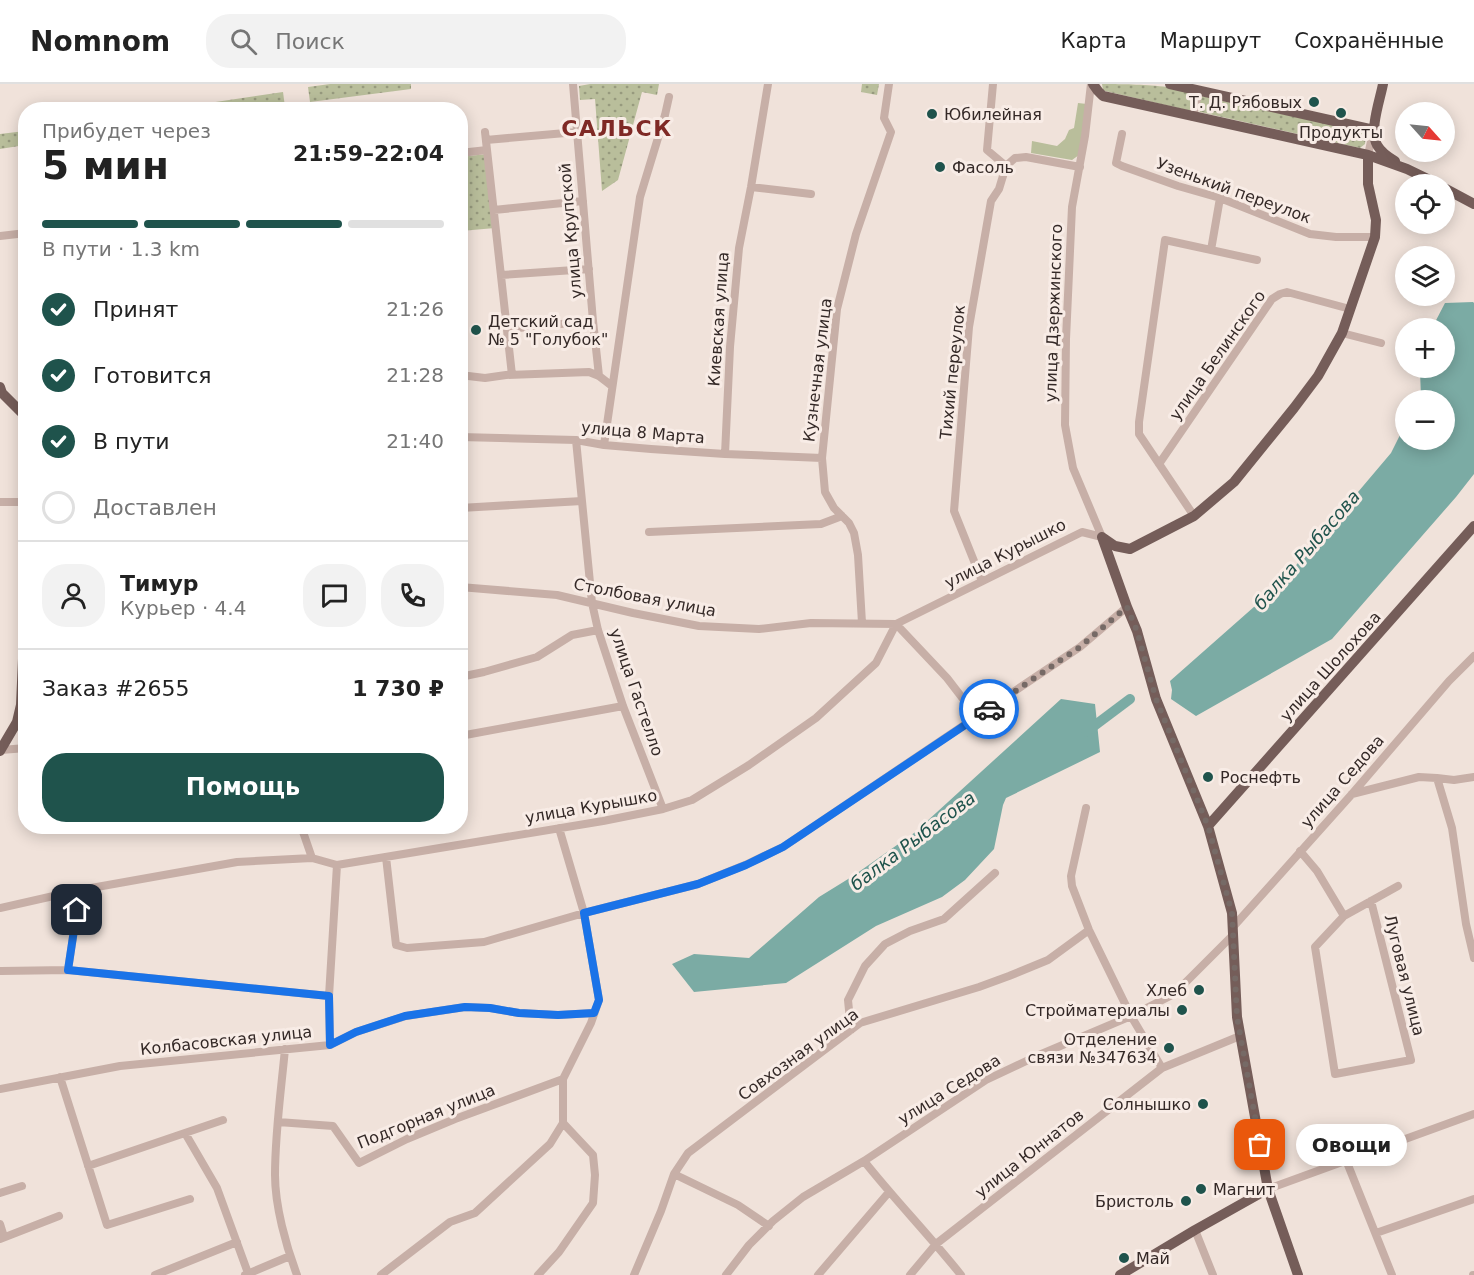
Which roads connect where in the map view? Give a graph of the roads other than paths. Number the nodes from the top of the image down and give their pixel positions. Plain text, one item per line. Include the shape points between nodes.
1 (573, 84) edge
2 (768, 84) edge
3 (890, 84) edge
4 (993, 84) edge
5 (1170, 84) edge
6 (1383, 84) edge
7 (1095, 86) edge
8 (1199, 90) junction
9 (669, 96) dead end
10 (1193, 117) junction
11 (1374, 130) junction
12 (577, 132) junction
13 (1122, 134) dead end
14 (487, 150) junction
15 (468, 152) edge
16 (1368, 155) junction
17 (1006, 166) junction
18 (1080, 166) junction
19 (1407, 169) junction
20 (1417, 174) edge
21 (751, 187) junction
22 (811, 194) dead end
23 (1455, 194) edge
24 (1220, 198) junction
25 (583, 201) junction
26 (1474, 204) edge
27 (494, 210) junction
28 (18, 234) edge
29 (0, 236) edge
30 (1374, 237) junction
31 (1211, 250) junction
32 (1257, 260) dead end
33 (589, 268) junction
34 (501, 275) junction
35 (1350, 309) junction
36 (593, 321) junction
37 (507, 329) junction
38 (1342, 333) junction
39 (1381, 343) dead end
40 (512, 375) junction
41 (468, 376) edge
42 (599, 376) junction
43 (612, 386) junction
44 (0, 387) edge
45 (18, 408) edge
46 (468, 437) edge
47 (576, 440) junction
48 (604, 445) junction
49 (725, 454) junction
50 (822, 458) junction
51 (1159, 464) junction
52 (582, 501) junction
53 (0, 502) edge
54 (18, 502) edge
55 (468, 507) edge
56 (842, 516) junction
57 (1194, 516) junction
58 (1474, 526) edge
59 (649, 532) dead end
60 (1102, 537) junction
61 (982, 581) junction
62 (468, 588) edge
63 (592, 603) junction
64 (1127, 607) junction
65 (862, 623) junction
66 (896, 624) junction
67 (598, 630) junction
68 (1474, 657) edge
69 (468, 675) edge
70 (623, 706) junction
71 (976, 717) junction
72 (18, 720) edge
73 (468, 735) edge
74 (18, 749) edge
75 (1, 751) edge
76 (1474, 777) edge
77 (1437, 778) junction
78 (1352, 794) junction
79 (1086, 808) dead end
80 (663, 809) junction
81 (1208, 826) junction
82 (559, 828) junction
83 (304, 834) edge
84 (1300, 851) junction
85 (386, 857) junction
86 (312, 858) junction
87 (337, 865) junction
88 (995, 873) dead end
89 (1398, 886) dead end
90 (80, 890) junction
91 (1371, 902) junction
92 (0, 908) edge
93 (584, 913) junction
94 (1344, 916) junction
95 (1089, 930) junction
96 (1233, 931) junction
97 (1474, 958) edge
98 (68, 970) junction
99 (1, 971) edge
100 (329, 996) junction
101 (594, 1013) junction
102 (1131, 1016) junction
103 (851, 1030) junction
104 (1240, 1036) junction
105 (330, 1045) junction
106 (285, 1049) junction
107 (1162, 1068) junction
108 (60, 1077) junction
109 (563, 1079) junction
110 (0, 1089) edge
111 (1474, 1114) edge
112 (223, 1120) dead end
113 (278, 1122) junction
114 (562, 1123) junction
115 (185, 1133) junction
116 (1346, 1160) junction
117 (864, 1161) junction
118 (88, 1166) junction
119 (674, 1174) junction
120 (22, 1186) dead end
121 (1268, 1189) junction
122 (889, 1192) junction
123 (0, 1194) edge
124 (190, 1199) dead end
125 (1474, 1199) edge
126 (59, 1216) dead end
127 (0, 1224) edge
128 (768, 1226) junction
129 (1195, 1230) junction
130 (1376, 1233) junction
131 (2, 1238) edge
132 (237, 1242) junction
133 (936, 1244) junction
134 (290, 1256) junction
135 (247, 1274) edge
136 (155, 1275) edge
137 (297, 1275) edge
138 (381, 1275) edge
139 (538, 1275) edge
140 (634, 1275) edge
141 (726, 1275) edge
142 (818, 1275) edge
143 (910, 1275) edge
144 (961, 1275) edge
145 (1120, 1275) edge
146 (1213, 1275) edge
147 (1298, 1275) edge
148 (1392, 1275) edge

1 - 12 street, улица Крупской
2 - 21 street, Киевская улица
3 - 50 street, Кузнечная улица via 884,118 891,132 856,234 837,309
4 - 17 street via 987,150
5 - 8 main road
6 - 11 main road
7 - 10 main road via 1103,96
7 - 18 street, улица Дзержинского
8 - 10 street
8 - 11 main road
9 - 43 street via 640,197
10 - 16 main road
11 - 16 street
11 - 19 main road via 1377,144 1386,155
12 - 14 street via 486,136
12 - 25 street, улица Крупской
13 - 24 street, Узенький переулок via 1116,163
14 - 15 street
14 - 27 street
16 - 19 main road
16 - 30 main road via 1368,184 1376,220
17 - 18 street via 1015,158 1026,157
17 - 61 street, Тихий переулок via 991,201 969,327 954,511
18 - 60 street, улица Дзержинского via 1072,207 1065,424 1073,468
19 - 20 main road
21 - 22 street
21 - 49 street, Киевская улица via 738,248
23 - 26 main road
24 - 30 street, Узенький переулок via 1311,234
24 - 31 street
25 - 27 street
25 - 33 street, улица Крупской
27 - 34 street
28 - 29 street
30 - 35 main road
31 - 32 street
31 - 51 street via 1165,240 1139,422 1139,434
33 - 34 street
33 - 36 street, улица Крупской
34 - 37 street
35 - 38 main road
35 - 51 street, улица Белинского via 1287,292 1272,299
36 - 37 street
36 - 42 street, улица Крупской
37 - 40 street
38 - 39 street
38 - 57 main road via 1318,376 1267,443 1234,482
40 - 41 street
40 - 42 street via 589,372
42 - 43 street
43 - 48 street
44 - 45 main road
46 - 47 street, улица 8 Марта
47 - 48 street, улица 8 Марта
47 - 52 street, улица Гастелло
48 - 49 street, улица 8 Марта
49 - 50 street, улица 8 Марта
50 - 56 street, Кузнечная улица via 825,492
51 - 57 street
52 - 55 street
52 - 63 street, улица Гастелло
53 - 54 street
56 - 59 street via 821,524
56 - 65 street, Кузнечная улица via 854,533
57 - 60 main road via 1130,549 1115,546
58 - 81 main road, улица Шолохова
60 - 61 street, улица Курышко via 1082,531
60 - 64 main road
61 - 66 street, улица Курышко
62 - 63 street, Столбовая улица via 557,595
63 - 65 street, Столбовая улица via 699,626 759,629
63 - 67 street, улица Гастелло
64 - 71 street via 1080,647
64 - 81 main road via 1156,699
65 - 66 street, Столбовая улица
66 - 71 street via 947,678
66 - 80 street, улица Курышко via 876,663 816,718 692,800
67 - 69 street via 572,635 537,657
67 - 70 street, улица Гастелло
68 - 78 street, улица Седова
70 - 73 street
70 - 80 street, улица Гастелло
71 - 93 street via 783,847 698,884
72 - 75 main road
74 - 75 street
76 - 77 street
77 - 78 street via 1419,777
77 - 97 street via 1452,828
78 - 84 street, улица Седова
79 - 95 street via 1071,876
80 - 82 street, улица Курышко
81 - 96 main road via 1232,913
82 - 85 street, улица Курышко
82 - 93 street
83 - 86 street
84 - 94 street
84 - 96 street, улица Седова
85 - 87 street, улица Курышко
85 - 93 street via 396,945 407,948 484,942
86 - 87 street, улица Курышко
86 - 90 street, улица Курышко via 237,862
87 - 100 street
88 - 103 street via 944,919 885,945 865,966 848,1000
89 - 91 street, Луговая улица
90 - 92 street, улица Курышко
90 - 98 street
91 - 94 street, Луговая улица
91 - 94 street, Луговая улица via 1411,1060 1335,1074 1315,947
93 - 101 street via 599,1000
95 - 102 street
95 - 103 street, Совхозная улица via 1048,960 979,987 860,1023
96 - 102 street, улица Седова via 1174,994
96 - 104 main road
98 - 99 street
98 - 100 street
100 - 105 street
101 - 105 street, Колбасовская улица via 558,1015 465,1007 405,1016
101 - 109 street
102 - 107 street
102 - 117 street, улица Седова via 986,1080
103 - 119 street, Совхозная улица via 688,1153
104 - 107 street, улица Юннатов
104 - 121 main road
105 - 106 street, Колбасовская улица
106 - 108 street, Колбасовская улица via 120,1066
106 - 113 street
107 - 133 street, улица Юннатов
108 - 110 street, Колбасовская улица
108 - 118 street
109 - 113 street, Подгорная улица via 455,1119 359,1163 333,1126
109 - 114 street
111 - 116 street
112 - 115 street
113 - 134 street via 277,1199
114 - 138 street via 550,1144 475,1213 450,1222
114 - 139 street via 593,1155 593,1203
115 - 118 street
115 - 132 street via 217,1188
116 - 121 street
116 - 130 street
117 - 122 street
117 - 128 street, улица Седова via 803,1197
118 - 124 street via 107,1225
119 - 128 street via 738,1205
119 - 140 street, Совхозная улица
120 - 123 street
121 - 129 main road
121 - 147 main road
122 - 133 street
122 - 142 street
125 - 130 street
126 - 131 street
127 - 131 street
128 - 141 street, улица Седова
129 - 145 main road
129 - 146 street
130 - 148 street
132 - 135 street
132 - 136 street
133 - 143 street, улица Юннатов
133 - 144 street
134 - 135 street
134 - 137 street

